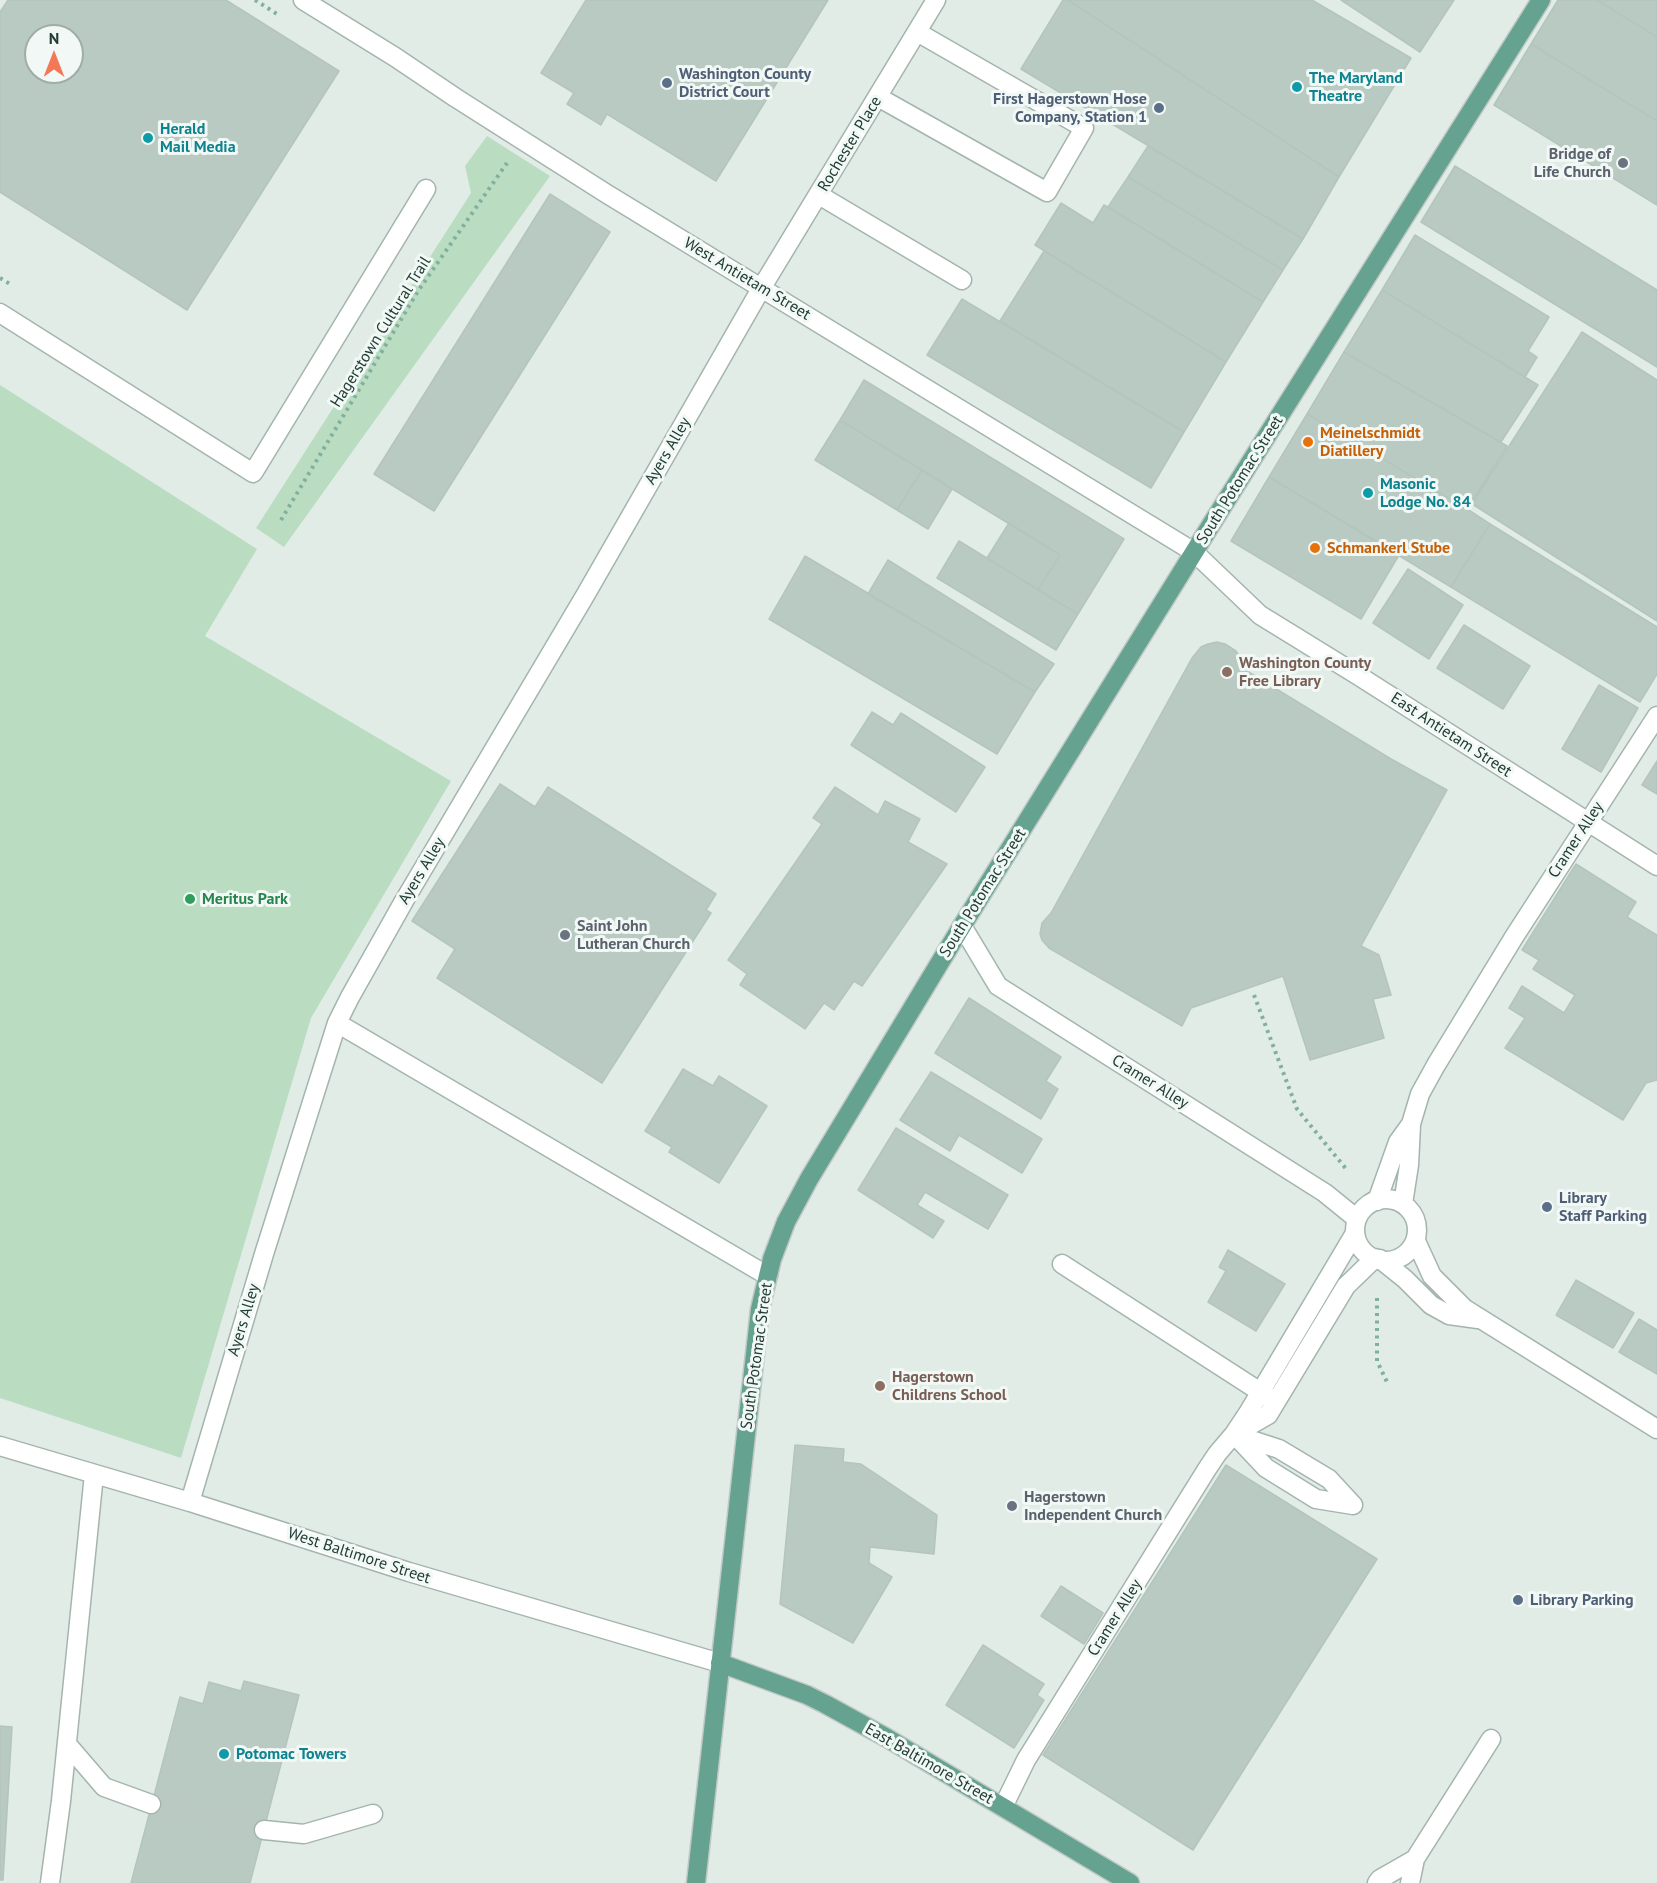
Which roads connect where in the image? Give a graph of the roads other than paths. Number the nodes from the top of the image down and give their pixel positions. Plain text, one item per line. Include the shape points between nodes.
1 (303, 0) edge
2 (936, 0) edge
3 (1541, 0) edge
4 (917, 32) junction
5 (878, 97) junction
6 (426, 189) dead end
7 (819, 195) junction
8 (962, 280) dead end
9 (762, 287) junction
10 (0, 313) edge
11 (1194, 552) junction
12 (1657, 716) edge
13 (1587, 822) junction
14 (1657, 866) edge
15 (962, 926) junction
16 (337, 1023) junction
17 (1411, 1124) junction
18 (1377, 1201) junction
19 (1403, 1204) junction
20 (1356, 1226) junction
21 (1416, 1241) junction
22 (1377, 1259) junction
23 (1062, 1264) dead end
24 (768, 1275) junction
25 (1479, 1319) junction
26 (1260, 1393) junction
27 (1276, 1402) junction
28 (1657, 1429) edge
29 (1234, 1434) junction
30 (0, 1446) edge
31 (94, 1474) junction
32 (190, 1502) junction
33 (720, 1663) junction
34 (1491, 1740) dead end
35 (67, 1744) junction
36 (151, 1804) tunnel mouth
37 (1003, 1807) junction
38 (373, 1814) dead end
39 (264, 1830) tunnel mouth
40 (1415, 1859) junction
41 (52, 1881) edge
42 (696, 1883) edge
43 (1130, 1883) edge
44 (1377, 1883) edge
45 (1410, 1883) edge

1 - 9 street, West Antietam Street via 607,194
2 - 4 street, Rochester Place
3 - 11 main road, South Potomac Street
4 - 5 street, Rochester Place
4 - 5 street via 1084,128 1047,192
5 - 7 street, Rochester Place
6 - 10 street via 253,473
7 - 8 street
7 - 9 street, Rochester Place
9 - 11 street, West Antietam Street
9 - 16 street, Ayers Alley
11 - 13 street, East Antietam Street via 1260,615
11 - 15 main road, South Potomac Street
12 - 13 street, Cramer Alley
13 - 14 street, East Antietam Street
13 - 17 street, Cramer Alley via 1436,1065 1420,1094
15 - 20 street, Cramer Alley via 998,986 1325,1194
15 - 24 main road, South Potomac Street via 809,1179 786,1222
16 - 24 street
16 - 32 street, Ayers Alley
17 - 18 street, Cramer Alley via 1398,1142
17 - 19 street, Cramer Alley
18 - 19 street via 1390,1199
18 - 20 street, Cramer Alley via 1365,1208
19 - 21 street via 1418,1227
20 - 22 street, Cramer Alley via 1360,1246
20 - 26 street, Cramer Alley
21 - 22 street, Cramer Alley via 1396,1260
21 - 25 street via 1432,1276
22 - 25 street via 1431,1305 1449,1315
22 - 27 street, Cramer Alley via 1346,1286
23 - 26 street
24 - 33 main road, South Potomac Street via 760,1309
25 - 28 street
26 - 27 street
26 - 29 street, Cramer Alley
27 - 29 street, Cramer Alley via 1268,1415
29 - 29 street via 1266,1468 1316,1498 1353,1505 1329,1479 1279,1449
29 - 37 street, Cramer Alley via 1207,1469 1026,1760
30 - 31 street, West Baltimore Street
31 - 32 street, West Baltimore Street
31 - 35 street
32 - 33 street, West Baltimore Street via 410,1572
33 - 37 main road, East Baltimore Street via 825,1704
33 - 42 main road, South Potomac Street
34 - 40 street
35 - 36 street via 104,1787
35 - 41 street
37 - 43 main road, East Baltimore Street
38 - 39 street via 304,1834
40 - 44 street
40 - 45 street

